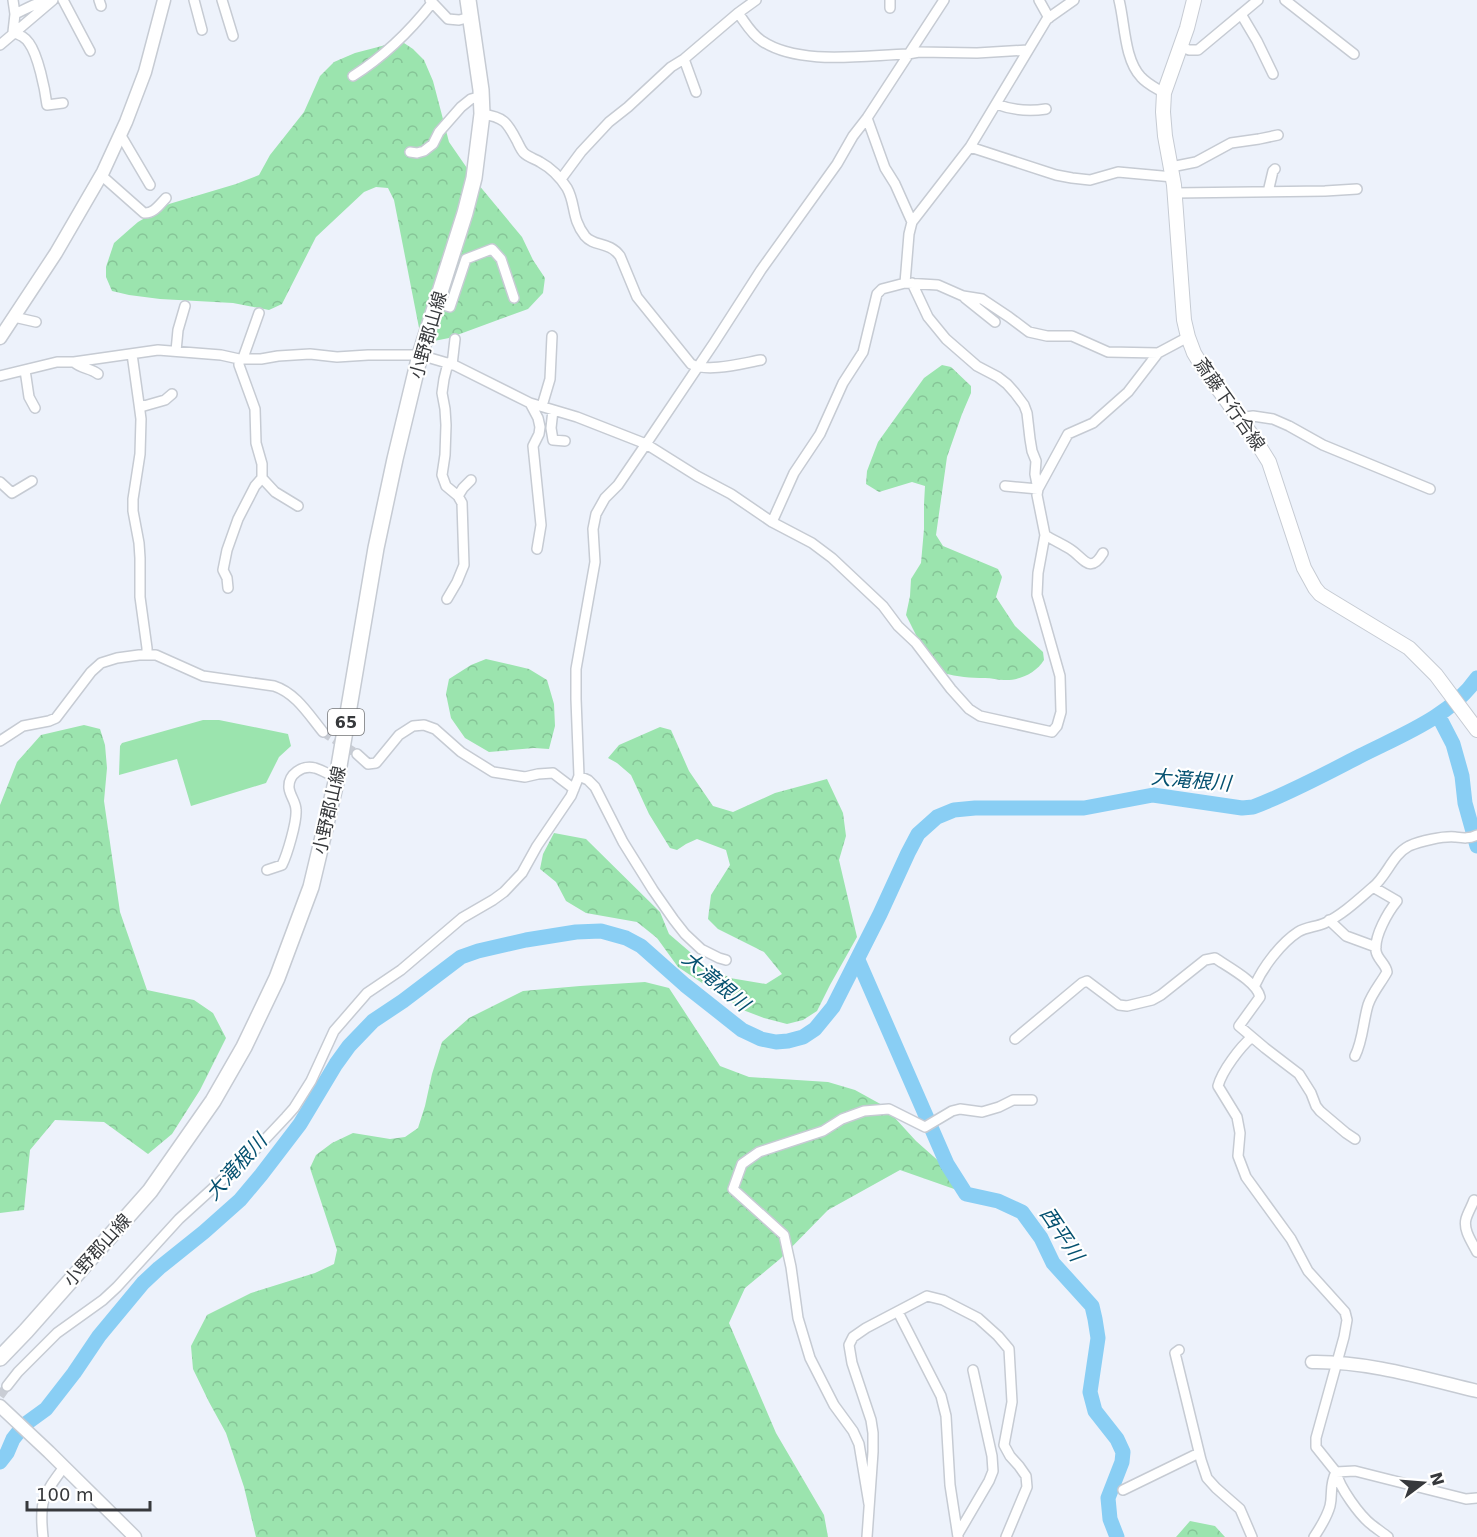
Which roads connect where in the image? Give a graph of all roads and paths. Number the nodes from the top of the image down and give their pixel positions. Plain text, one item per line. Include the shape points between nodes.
1 (13, 0) edge
2 (63, 0) edge
3 (164, 0) edge
4 (194, 0) edge
5 (222, 0) edge
6 (468, 0) edge
7 (756, 0) edge
8 (944, 0) edge
9 (1039, 0) edge
10 (1074, 0) edge
11 (1119, 0) edge
12 (1194, 0) edge
13 (1258, 0) edge
14 (1285, 0) edge
15 (52, 1) edge
16 (431, 2) edge
17 (738, 13) junction
18 (15, 14) junction
19 (1241, 14) junction
20 (471, 17) junction
21 (1049, 18) junction
22 (202, 30) dead end
23 (13, 32) junction
24 (233, 36) dead end
25 (0, 45) edge
26 (1180, 46) junction
27 (1028, 50) junction
28 (90, 51) dead end
29 (908, 54) junction
30 (1354, 54) dead end
31 (684, 59) junction
32 (1274, 74) dead end
33 (353, 76) dead end
34 (696, 92) dead end
35 (1164, 93) junction
36 (482, 96) junction
37 (63, 103) dead end
38 (996, 104) junction
39 (1046, 109) dead end
40 (482, 114) junction
41 (867, 118) junction
42 (120, 134) junction
43 (1278, 135) dead end
44 (970, 147) junction
45 (410, 152) dead end
46 (1275, 169) dead end
47 (1172, 172) junction
48 (101, 175) junction
49 (561, 179) junction
50 (150, 185) dead end
51 (1357, 189) dead end
52 (1268, 192) junction
53 (1175, 193) junction
54 (166, 198) dead end
55 (912, 222) junction
56 (909, 283) junction
57 (963, 296) junction
58 (514, 298) dead end
59 (437, 303) junction
60 (185, 306) dead end
61 (259, 314) dead end
62 (14, 317) junction
63 (36, 322) dead end
64 (995, 322) dead end
65 (552, 336) dead end
66 (1188, 337) junction
67 (0, 338) edge
68 (455, 339) dead end
69 (176, 351) junction
70 (1158, 353) junction
71 (132, 354) junction
72 (420, 356) junction
73 (241, 359) junction
74 (761, 360) dead end
75 (74, 362) junction
76 (450, 364) junction
77 (698, 368) junction
78 (25, 370) junction
79 (98, 374) dead end
80 (0, 376) edge
81 (172, 394) dead end
82 (530, 403) junction
83 (140, 404) junction
84 (542, 406) junction
85 (35, 408) dead end
86 (553, 410) junction
87 (1239, 418) junction
88 (565, 441) dead end
89 (646, 444) junction
90 (262, 478) junction
91 (471, 480) dead end
92 (32, 481) dead end
93 (0, 482) edge
94 (1005, 486) dead end
95 (1038, 489) junction
96 (1431, 489) dead end
97 (458, 496) junction
98 (298, 506) dead end
99 (772, 522) junction
100 (1045, 535) junction
101 (537, 549) dead end
102 (1103, 553) dead end
103 (228, 588) dead end
104 (447, 599) dead end
105 (147, 655) junction
106 (1474, 725) edge
107 (323, 732) tunnel mouth
108 (0, 741) edge
109 (357, 754) tunnel mouth
110 (579, 776) junction
111 (337, 777) junction
112 (574, 789) junction
113 (1477, 835) edge
114 (267, 870) dead end
115 (1373, 887) junction
116 (1329, 920) junction
117 (1376, 947) junction
118 (726, 960) dead end
119 (1255, 985) junction
120 (1252, 1037) junction
121 (1015, 1040) dead end
122 (1356, 1056) dead end
123 (1032, 1100) dead end
124 (1355, 1139) dead end
125 (1474, 1200) dead end
126 (1477, 1252) edge
127 (898, 1312) junction
128 (1179, 1350) dead end
129 (0, 1358) edge
130 (1338, 1361) junction
131 (1312, 1362) dead end
132 (973, 1370) dead end
133 (7, 1386) tunnel mouth
134 (1477, 1391) edge
135 (0, 1406) edge
136 (1199, 1453) junction
137 (64, 1467) junction
138 (1336, 1472) junction
139 (1123, 1490) dead end
140 (1477, 1498) edge
141 (869, 1504) junction
142 (958, 1535) edge
143 (43, 1537) edge
144 (135, 1537) edge
145 (867, 1537) edge
146 (1006, 1537) edge
147 (1252, 1537) edge
148 (1314, 1537) edge
149 (1388, 1537) edge

1 - 18 street
2 - 28 street
3 - 42 street via 145,72
4 - 22 street
5 - 24 street
6 - 20 main road, 小野郡山線 / 65
7 - 17 street
8 - 29 street
9 - 21 street
10 - 21 street
11 - 35 street via 1134,69 1149,85
12 - 26 main road, 斎藤下行合線
13 - 19 street
14 - 30 street
15 - 18 street
15 - 23 street
16 - 20 street via 448,19
16 - 33 street via 402,37
17 - 29 street via 753,34 782,51 826,58
17 - 31 street
18 - 23 street
19 - 26 street via 1198,50
19 - 32 street
20 - 36 main road, 小野郡山線 / 65
21 - 27 street
23 - 25 street
23 - 37 street via 31,45 47,105
26 - 35 main road, 斎藤下行合線
27 - 29 street
27 - 38 street
29 - 41 street
31 - 34 street
31 - 49 street via 609,122
35 - 47 main road, 斎藤下行合線 via 1165,136
36 - 40 main road, 小野郡山線 / 65
36 - 45 street via 461,107 433,144 424,151
38 - 39 street via 1023,111
38 - 44 street
40 - 49 street via 500,118 522,152 548,166
40 - 59 main road, 小野郡山線 / 65 via 472,186
41 - 55 street via 885,168
41 - 77 street
42 - 48 street
42 - 50 street
43 - 47 street via 1231,143
44 - 47 street via 1072,178 1090,180 1118,172
44 - 55 street
46 - 52 street
47 - 53 main road, 斎藤下行合線
48 - 54 street via 144,213 155,210
48 - 62 street
49 - 77 street via 586,238 616,250 637,297
51 - 52 street
52 - 53 street
53 - 66 main road, 斎藤下行合線
55 - 56 street
56 - 57 street via 938,285
56 - 95 street via 946,339 977,366 1007,384 1024,405
56 - 99 street via 877,294 863,351 843,383 820,434 794,473
57 - 64 street
57 - 70 street via 982,299 1029,332 1072,336 1108,352
58 - 59 street via 501,259 492,249 466,259 450,307
59 - 72 main road, 小野郡山線 / 65
60 - 69 street
61 - 73 street
62 - 63 street
62 - 67 street
65 - 84 street via 550,379
66 - 70 street
66 - 87 main road, 斎藤下行合線 via 1203,368
68 - 76 street
69 - 71 street
69 - 73 street
70 - 95 street via 1128,392 1093,423 1068,434
71 - 75 street
71 - 83 street
72 - 73 street via 310,354
72 - 76 street
72 - 111 main road, 小野郡山線 / 65 via 376,548
73 - 90 street via 239,365 255,409
74 - 77 street
75 - 78 street
75 - 79 street
76 - 82 street
76 - 97 street via 442,393 446,425 442,475 446,486
77 - 89 street
78 - 80 street
78 - 85 street via 29,397
81 - 83 street via 165,400
82 - 84 street
82 - 101 street via 540,427 533,446 541,525
83 - 105 street via 141,454 133,511
84 - 86 street
86 - 88 street via 553,440
86 - 89 street
87 - 96 street via 1273,419 1323,445
87 - 106 main road, 斎藤下行合線 via 1269,462 1304,568 1315,588 1409,648
89 - 99 street
89 - 110 street via 596,513 595,562 576,669
90 - 98 street via 275,492
90 - 103 street via 238,519 227,550 224,570
91 - 97 street
92 - 93 street via 12,493
94 - 95 street
95 - 100 street
97 - 104 street via 462,503 464,565
99 - 100 street via 812,543 850,574 916,643 969,709 980,716 1052,732 1061,712 1060,676 1037,596
100 - 102 street via 1088,564 1096,562
105 - 107 street via 203,676 282,688
105 - 108 street via 101,663 56,718 23,726
109 - 112 street via 368,764 376,763 399,735 413,726 424,725 493,772 525,777 553,773
110 - 112 street
110 - 118 street via 595,787 629,852 685,934 701,949
111 - 114 street via 307,768 290,778 289,789 296,806 293,829 284,862
111 - 129 main road, 小野郡山線 / 65 via 311,887 278,978 213,1101 150,1191
112 - 133 street via 515,881 367,993 334,1031 311,1081 286,1117 179,1219 117,1287 57,1333
113 - 115 street via 1407,847
115 - 116 street
115 - 117 street via 1397,901
116 - 117 street via 1346,936
116 - 119 street via 1299,931 1287,941
117 - 122 street via 1387,972 1368,1004
119 - 120 street via 1260,997 1239,1026
119 - 121 street via 1215,958 1206,960 1152,1000 1128,1006 1119,1005 1087,981
120 - 124 street via 1299,1074 1320,1111
120 - 130 street via 1231,1062 1218,1086 1238,1117 1238,1156 1246,1177 1291,1239 1308,1272 1345,1312 1347,1320
123 - 141 street via 1012,1100 982,1112 952,1111 925,1127 889,1109 864,1111 823,1131 759,1152 742,1164 733,1189 784,1235 798,1318 810,1358 859,1444
125 - 126 street via 1465,1226
127 - 141 street via 866,1328 849,1345 873,1434
127 - 142 street via 944,1406
127 - 146 street via 927,1296 943,1300 978,1318 1009,1349 1012,1402 1004,1445 1026,1476 1027,1487
128 - 136 street via 1175,1353
130 - 131 street
130 - 134 street
130 - 138 street via 1315,1443
132 - 142 street via 993,1471
135 - 137 street
136 - 139 street
136 - 147 street via 1207,1478 1240,1509
137 - 143 street via 43,1498
137 - 144 street
138 - 140 street via 1355,1471 1466,1499
138 - 148 street via 1330,1505
138 - 149 street via 1365,1518
141 - 145 street

